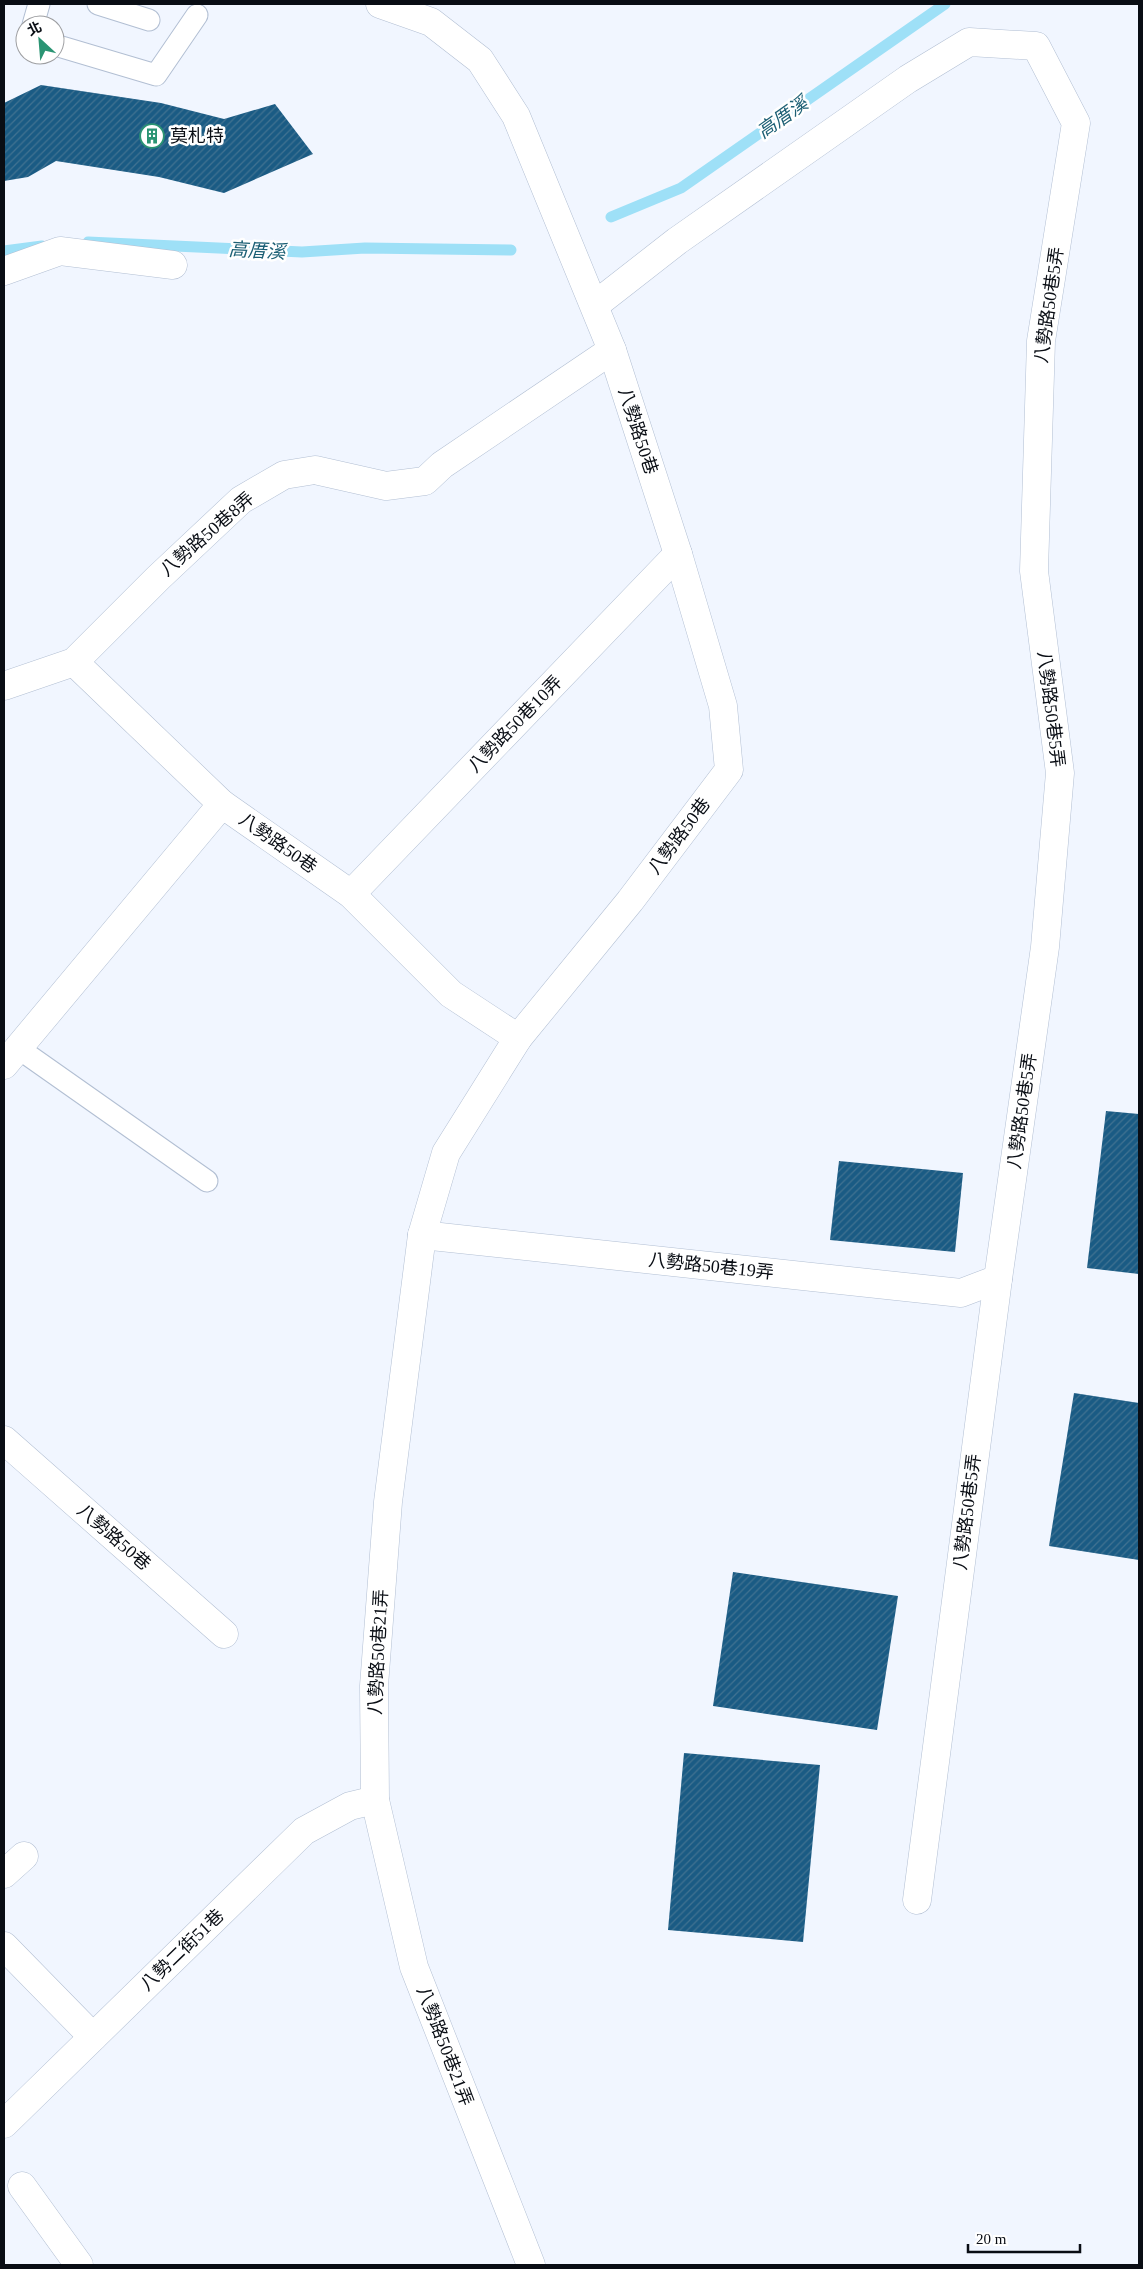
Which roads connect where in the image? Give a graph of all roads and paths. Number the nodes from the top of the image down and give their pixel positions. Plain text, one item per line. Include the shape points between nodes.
1 (98, 4) edge
2 (380, 4) edge
3 (197, 15) dead end
4 (149, 20) dead end
5 (65, 48) edge
6 (173, 265) dead end
7 (4, 271) edge
8 (595, 305) junction
9 (612, 350) junction
10 (678, 554) junction
11 (74, 662) junction
12 (4, 686) edge
13 (222, 804) junction
14 (351, 894) junction
15 (518, 1038) junction
16 (11, 1057) edge
17 (207, 1181) dead end
18 (422, 1236) junction
19 (998, 1279) junction
20 (4, 1440) edge
21 (224, 1634) dead end
22 (375, 1800) junction
23 (24, 1856) dead end
24 (4, 1874) edge
25 (917, 1900) dead end
26 (4, 1946) edge
27 (93, 2038) junction
28 (4, 2124) edge
29 (22, 2186) dead end
30 (79, 2265) edge
31 (531, 2265) edge

1 - 4 lane
2 - 8 street, 八勢路50巷 via 431,22 480,60 516,116
3 - 5 lane via 156,75
6 - 7 street via 60,251
8 - 9 street, 八勢路50巷
8 - 19 street, 八勢路50巷5弄 via 677,241 908,79 969,42 1036,46 1076,123 1041,341 1034,571 1060,773 1045,947
9 - 10 street, 八勢路50巷
9 - 11 street, 八勢路50巷8弄 via 442,465 425,481 386,486 315,470 284,475 241,500
10 - 14 street, 八勢路50巷10弄
10 - 15 street, 八勢路50巷 via 723,706 729,770 630,902
11 - 12 street, 八勢路50巷8弄
11 - 13 street
13 - 14 street, 八勢路50巷
13 - 16 street, 八勢路50巷
14 - 15 street, 八勢路50巷 via 451,994
15 - 18 street, 八勢路50巷21弄 via 446,1153
16 - 17 lane, 八勢路50巷
18 - 19 street, 八勢路50巷19弄 via 961,1293
18 - 22 street, 八勢路50巷21弄 via 388,1502 374,1686
19 - 25 street, 八勢路50巷5弄
20 - 21 street, 八勢路50巷
22 - 27 street, 八勢二街51巷 via 350,1806 304,1831
22 - 31 street, 八勢路50巷21弄 via 414,1967
23 - 24 street
26 - 27 street
27 - 28 street, 八勢二街51巷
29 - 30 street

